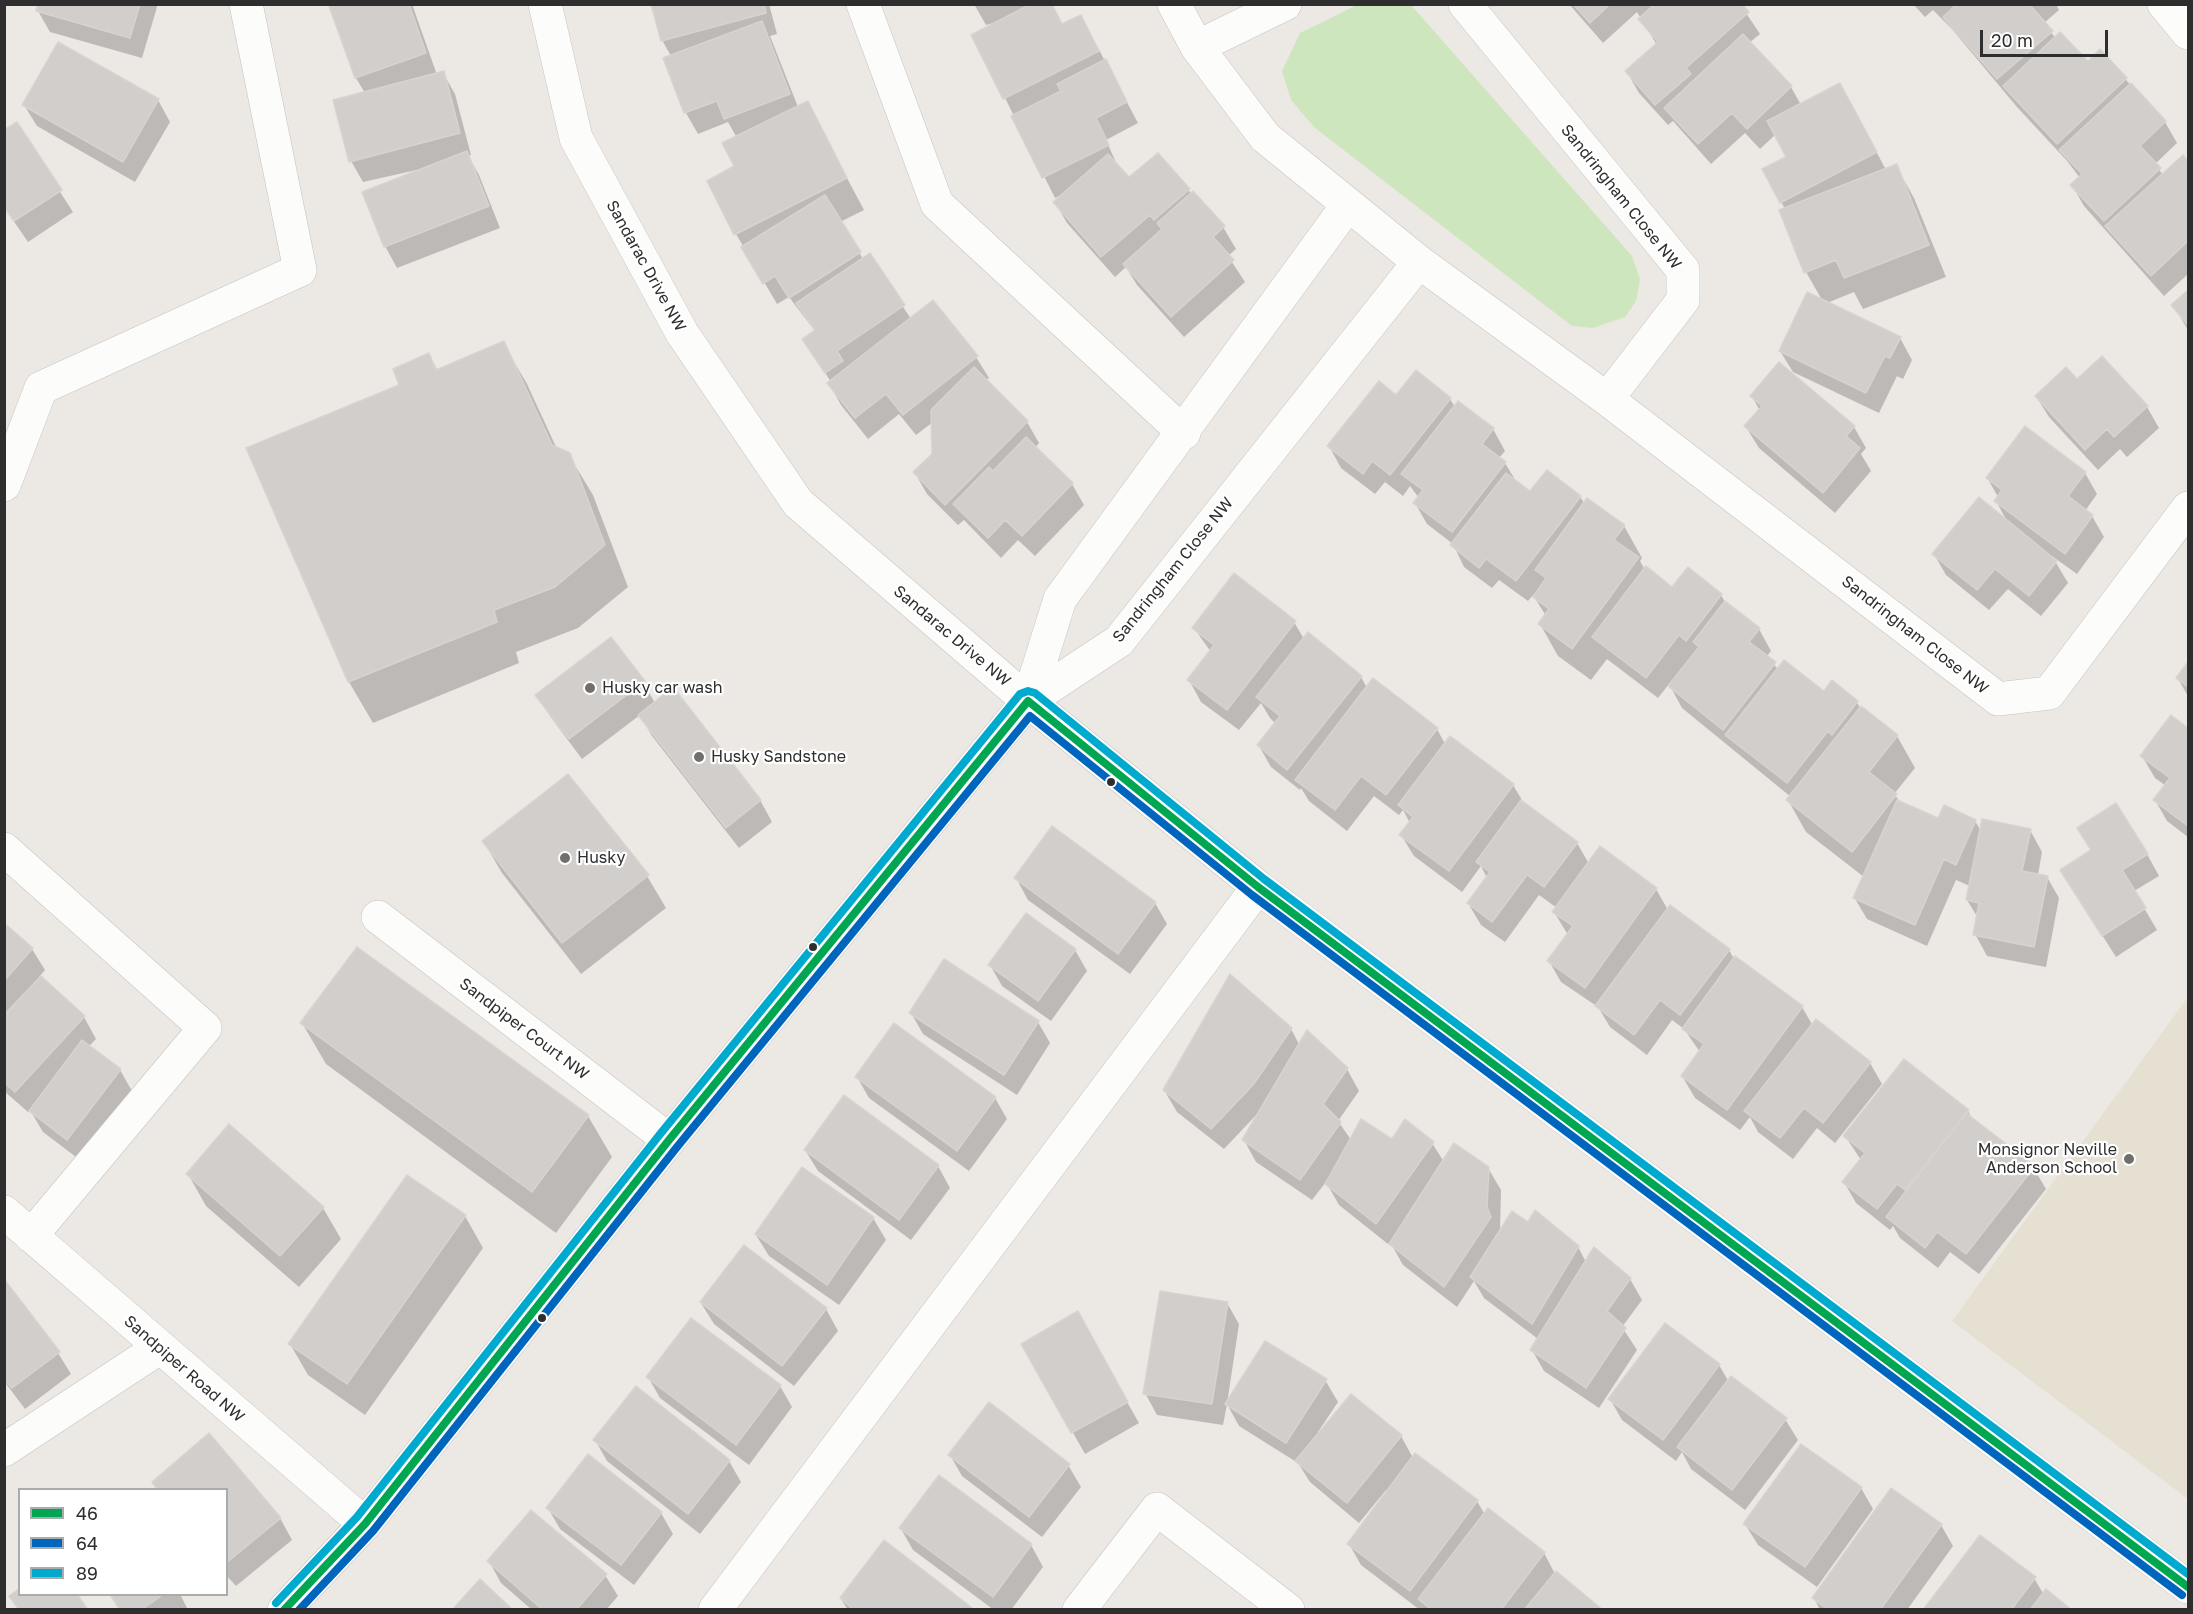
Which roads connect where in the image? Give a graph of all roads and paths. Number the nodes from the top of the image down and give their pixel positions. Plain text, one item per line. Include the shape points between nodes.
1 (246, 4) edge
2 (545, 4) edge
3 (863, 4) edge
4 (1174, 4) edge
5 (1285, 4) edge
6 (1465, 4) edge
7 (2164, 4) edge
8 (2188, 33) edge
9 (1197, 47) junction
10 (1347, 206) junction
11 (1419, 262) junction
12 (1607, 399) junction
13 (1184, 433) junction
14 (4, 485) edge
15 (2188, 508) edge
16 (1029, 701) junction
17 (4, 849) edge
18 (1258, 887) junction
19 (378, 917) dead end
20 (669, 1140) junction
21 (4, 1212) edge
22 (31, 1236) junction
23 (159, 1348) junction
24 (4, 1450) edge
25 (365, 1524) junction
26 (2188, 1587) edge
27 (284, 1610) edge
28 (715, 1610) edge
29 (1079, 1610) edge
30 (1288, 1610) edge

1 - 14 street via 300,270 41,388
2 - 16 street, Sandarac Drive NW via 576,138 682,333 798,503
3 - 13 street via 937,204
4 - 9 street, Sandringham Close NW
5 - 9 street
6 - 12 street, Sandringham Close NW via 1683,270 1683,300
7 - 8 street
9 - 10 street, Sandringham Close NW via 1264,136
10 - 11 street, Sandringham Close NW
10 - 13 street
11 - 12 street, Sandringham Close NW
11 - 16 street, Sandringham Close NW via 1119,641
12 - 15 street, Sandringham Close NW via 1998,699 2049,693
13 - 16 street via 1060,599
16 - 18 street, Sandarac Drive NW
16 - 20 street
17 - 22 street via 205,1028
18 - 26 street, Sandarac Drive NW
18 - 28 street
19 - 20 street, Sandpiper Court NW
20 - 25 street
21 - 22 street, Sandpiper Road NW
22 - 23 street, Sandpiper Road NW
23 - 24 street
23 - 25 street, Sandpiper Road NW
25 - 27 street
29 - 30 street via 1157,1509

